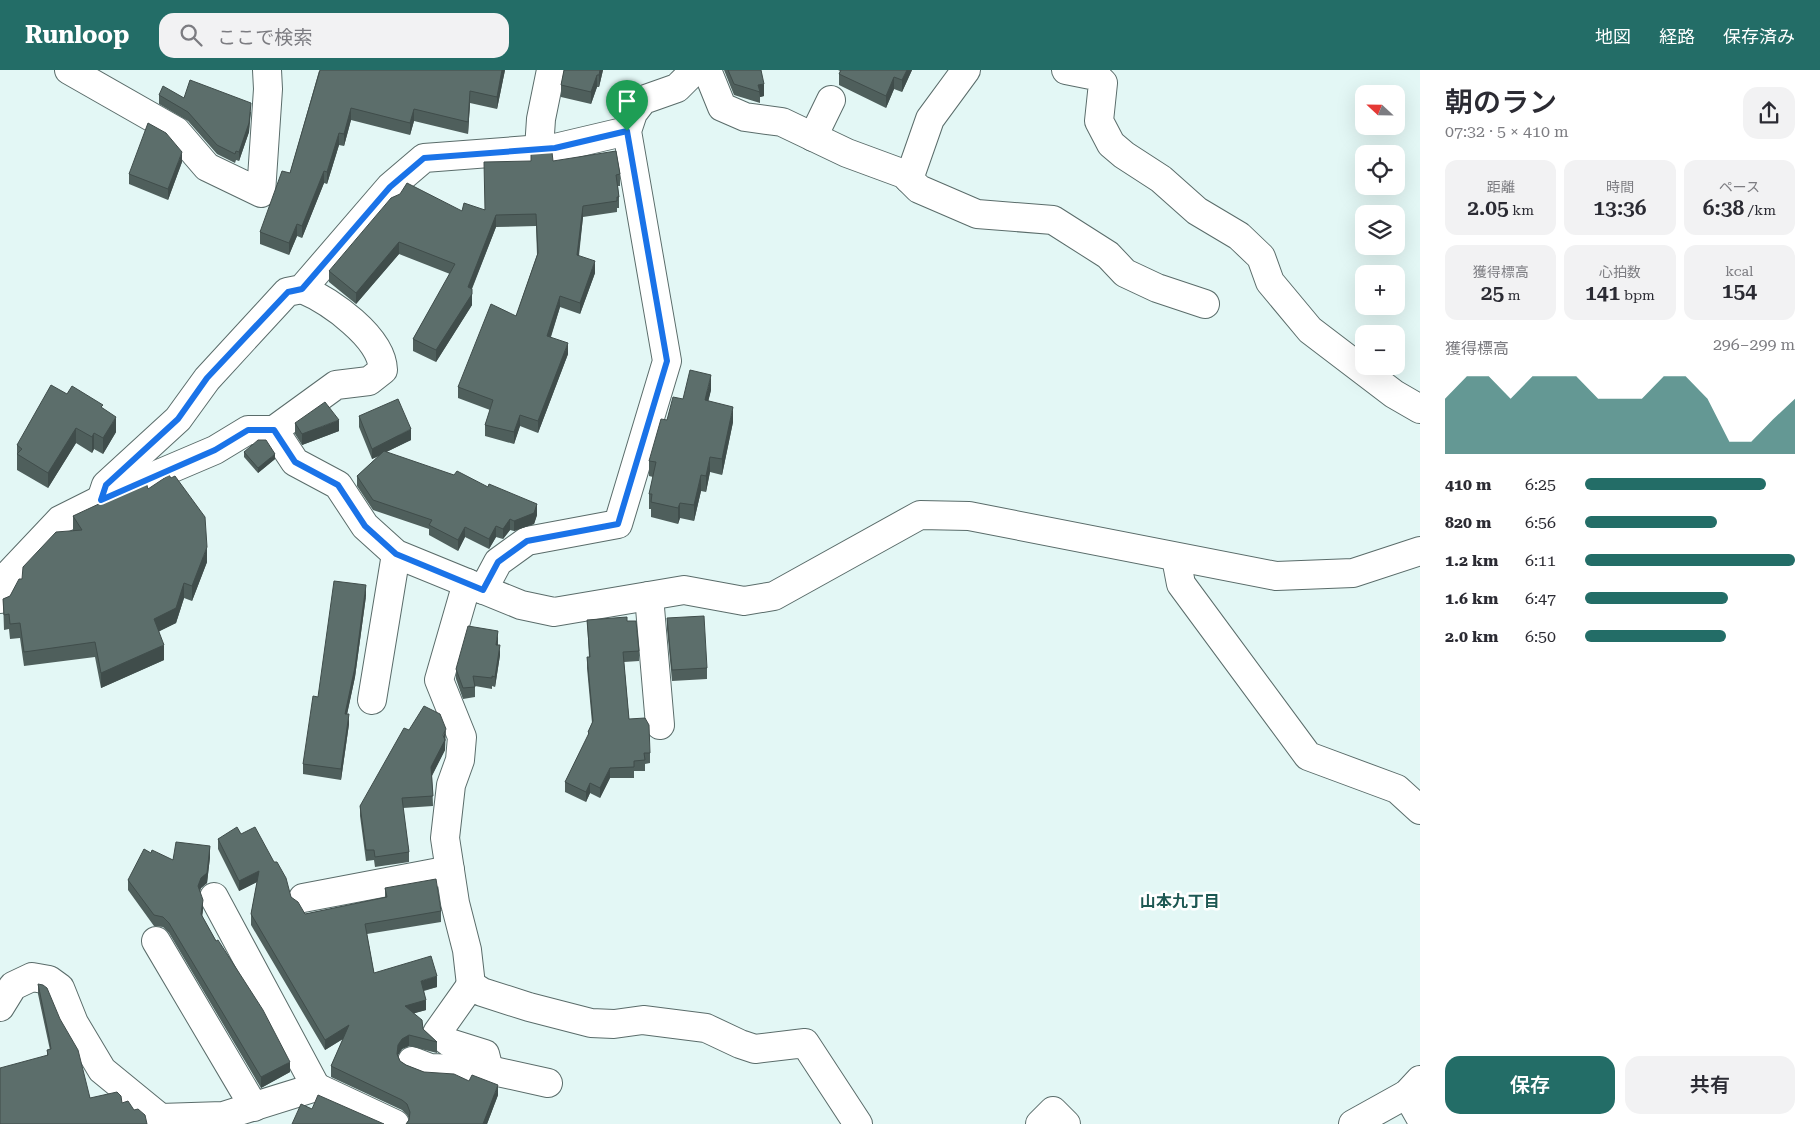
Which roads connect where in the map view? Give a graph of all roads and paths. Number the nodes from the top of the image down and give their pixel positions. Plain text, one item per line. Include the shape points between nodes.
1 (70, 70) edge
2 (266, 70) edge
3 (551, 70) edge
4 (966, 70) edge
5 (1066, 70) edge
6 (694, 71) edge
7 (832, 100) dead end
8 (627, 131) junction
9 (813, 137) junction
10 (539, 148) junction
11 (910, 178) junction
12 (302, 289) junction
13 (1205, 304) dead end
14 (1420, 409) edge
15 (274, 430) junction
16 (101, 500) junction
17 (1420, 551) edge
18 (396, 554) junction
19 (1176, 558) junction
20 (475, 586) junction
21 (649, 596) junction
22 (0, 599) edge
23 (372, 700) dead end
24 (660, 725) dead end
25 (1420, 810) edge
26 (450, 870) junction
27 (214, 897) dead end
28 (303, 898) dead end
29 (156, 941) dead end
30 (471, 985) junction
31 (0, 1007) edge
32 (489, 1053) junction
33 (412, 1061) dead end
34 (548, 1083) dead end
35 (316, 1087) junction
36 (1416, 1097) edge
37 (254, 1107) junction
38 (164, 1121) edge
39 (395, 1124) edge
40 (858, 1124) edge
41 (1040, 1124) edge
42 (1066, 1124) edge
43 (1353, 1124) edge

1 - 2 street via 176,131 207,167 262,193 268,89
3 - 10 street
4 - 11 street via 930,119
5 - 14 street via 1096,76 1103,83 1099,121 1111,144 1161,179 1197,211 1239,236 1262,257 1270,282 1310,330 1394,394
6 - 8 street via 677,88 643,100 633,113
6 - 9 street via 722,107 745,118 782,122
7 - 9 street
8 - 10 street via 555,148
8 - 20 street via 667,361 618,524 527,541 498,562
9 - 11 street
10 - 12 street via 424,158 390,187
11 - 13 street via 919,189 977,214 1053,220 1108,255 1125,273
12 - 15 street via 322,299 366,335 378,350 383,370 369,381 336,385
12 - 16 street via 288,292 207,378 178,419 106,485
15 - 16 street via 248,430 215,450
15 - 18 street via 295,462 338,485 365,526
16 - 22 street via 60,520 10,573
17 - 19 street via 1353,573 1276,576
18 - 20 street
18 - 23 street
19 - 21 street via 969,516 920,514 774,596 744,601 684,590
19 - 25 street via 1181,584 1308,756 1397,789
20 - 21 street via 521,605 554,612
20 - 26 street via 439,680 462,737 460,760 446,812 445,838
21 - 24 street
26 - 28 street
26 - 30 street
27 - 35 street
29 - 37 street
30 - 32 street via 437,1033 450,1043
30 - 40 street via 482,992 529,1007 591,1023 643,1020 706,1028 755,1049 805,1043
31 - 38 street via 13,986 32,977 49,980 60,988 74,1023 102,1070
32 - 33 street via 430,1068
32 - 34 street
35 - 37 street
35 - 39 street
36 - 43 street
37 - 38 street via 223,1116
41 - 42 street via 1053,1111

